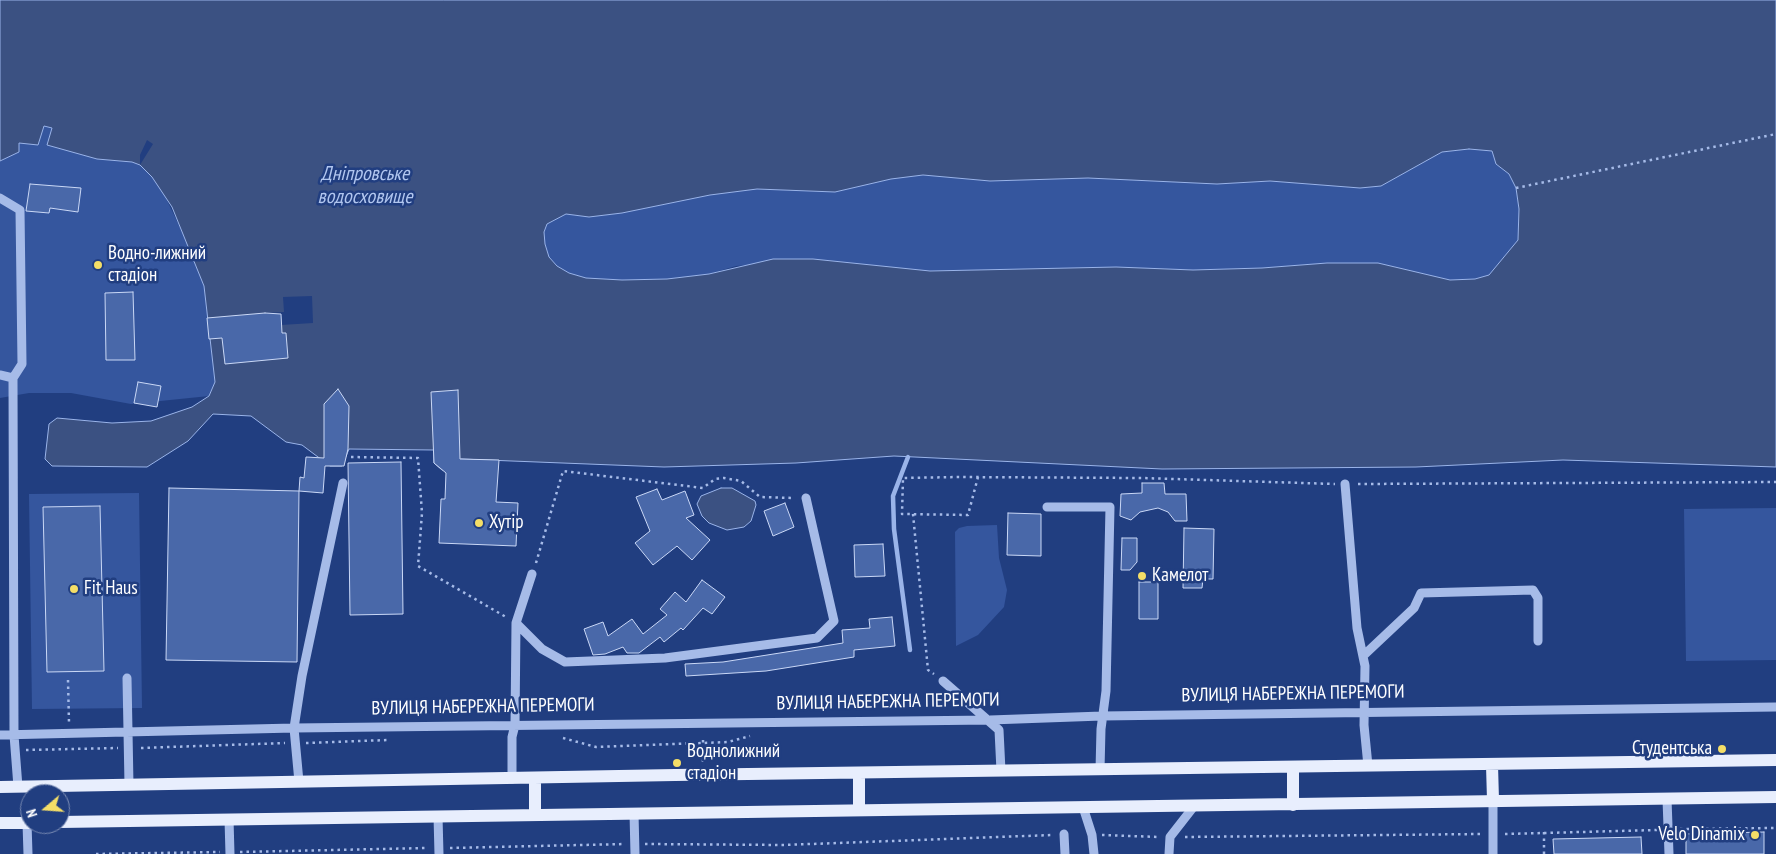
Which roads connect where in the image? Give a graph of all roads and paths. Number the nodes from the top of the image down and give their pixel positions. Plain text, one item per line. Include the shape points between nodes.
1 (1776, 134) edge
2 (1516, 188) dead end
3 (0, 198) edge
4 (0, 375) edge
5 (13, 378) junction
6 (351, 457) dead end
7 (978, 477) junction
8 (1776, 482) edge
9 (343, 483) dead end
10 (1345, 484) junction
11 (806, 498) joint
12 (1047, 507) dead end
13 (913, 514) junction
14 (532, 574) joint
15 (516, 623) junction
16 (1538, 641) dead end
17 (1363, 656) junction
18 (127, 678) dead end
19 (68, 680) dead end
20 (943, 681) joint
21 (1776, 707) edge
22 (1365, 712) junction
23 (1102, 716) junction
24 (990, 720) junction
25 (703, 724) junction
26 (515, 725) junction
27 (294, 728) junction
28 (127, 733) junction
29 (14, 735) junction
30 (69, 735) junction
31 (0, 736) edge
32 (1776, 760) edge
33 (703, 762) dead end
34 (1492, 765) junction
35 (1368, 766) junction
36 (1293, 768) junction
37 (1100, 770) junction
38 (1000, 771) junction
39 (859, 774) junction
40 (535, 778) junction
41 (512, 779) junction
42 (299, 782) junction
43 (129, 785) junction
44 (0, 787) edge
45 (18, 787) junction
46 (1776, 797) edge
47 (1667, 799) junction
48 (1493, 800) junction
49 (1195, 805) junction
50 (1293, 805) junction
51 (1083, 807) junction
52 (859, 810) junction
53 (534, 814) junction
54 (634, 814) junction
55 (438, 816) junction
56 (229, 819) junction
57 (70, 822) edge
58 (0, 823) edge
59 (20, 823) edge
60 (1776, 828) edge
61 (1669, 829) junction
62 (1544, 832) junction
63 (28, 834) edge
64 (1064, 834) joint
65 (1493, 834) junction
66 (1092, 835) junction
67 (1170, 837) junction
68 (634, 844) junction
69 (438, 850) edge
70 (230, 853) edge
71 (28, 854) edge
72 (96, 854) edge
73 (635, 854) edge
74 (1065, 854) edge
75 (1094, 854) edge
76 (1170, 854) edge
77 (1493, 854) edge
78 (1544, 854) edge
79 (1670, 854) edge

1 - 2 path
3 - 5 street via 20,210 22,364
4 - 5 street
5 - 29 street
6 - 15 path via 418,458 422,514 418,566
7 - 10 path
7 - 13 path via 968,515
7 - 13 path via 903,478 902,514
8 - 10 path
9 - 27 street
10 - 17 street via 1357,628
11 - 14 path via 760,497 741,481 724,478 715,479 703,488 563,472
11 - 15 street via 834,622 817,638 665,658 566,662 542,649
12 - 23 street via 1110,507 1106,691
13 - 20 path via 928,670
14 - 15 street
15 - 26 street
16 - 17 street via 1538,598 1533,590 1421,593 1414,608
17 - 22 street
18 - 28 street
19 - 30 path
20 - 24 street
21 - 22 street, ВУЛИЦЯ НАБЕРЕЖНА ПЕРЕМОГИ
22 - 23 street, ВУЛИЦЯ НАБЕРЕЖНА ПЕРЕМОГИ
22 - 35 street
23 - 24 street, ВУЛИЦЯ НАБЕРЕЖНА ПЕРЕМОГИ
23 - 37 street
24 - 25 street, ВУЛИЦЯ НАБЕРЕЖНА ПЕРЕМОГИ
24 - 38 street via 999,730
25 - 26 street, ВУЛИЦЯ НАБЕРЕЖНА ПЕРЕМОГИ
25 - 33 path
26 - 27 street, ВУЛИЦЯ НАБЕРЕЖНА ПЕРЕМОГИ
26 - 41 street
27 - 28 street, ВУЛИЦЯ НАБЕРЕЖНА ПЕРЕМОГИ
27 - 42 street
28 - 30 street, ВУЛИЦЯ НАБЕРЕЖНА ПЕРЕМОГИ
28 - 43 street
29 - 30 street, ВУЛИЦЯ НАБЕРЕЖНА ПЕРЕМОГИ
29 - 31 street, ВУЛИЦЯ НАБЕРЕЖНА ПЕРЕМОГИ
29 - 45 street
32 - 34 main road
34 - 35 main road
34 - 48 main road
35 - 36 main road
36 - 37 main road
36 - 50 main road
37 - 38 main road
38 - 39 main road
39 - 40 main road
39 - 52 main road
40 - 41 main road
40 - 53 main road
41 - 42 main road
42 - 43 main road
43 - 45 main road
44 - 45 main road
46 - 47 main road
47 - 48 main road
47 - 61 street
48 - 50 main road
48 - 65 street
49 - 50 main road
49 - 51 main road
49 - 67 street
51 - 52 main road
51 - 66 street
52 - 54 main road
53 - 54 main road
53 - 55 main road
54 - 68 street
55 - 56 main road
55 - 69 street
56 - 57 main road
56 - 70 street
58 - 59 main road
60 - 61 path
61 - 62 path
61 - 79 street
62 - 65 path
62 - 78 path
63 - 71 street
64 - 68 path via 784,845
64 - 74 street
65 - 67 path
65 - 77 street
66 - 67 path
66 - 75 street
67 - 76 street
68 - 69 path
68 - 73 street
69 - 70 path
70 - 72 path

